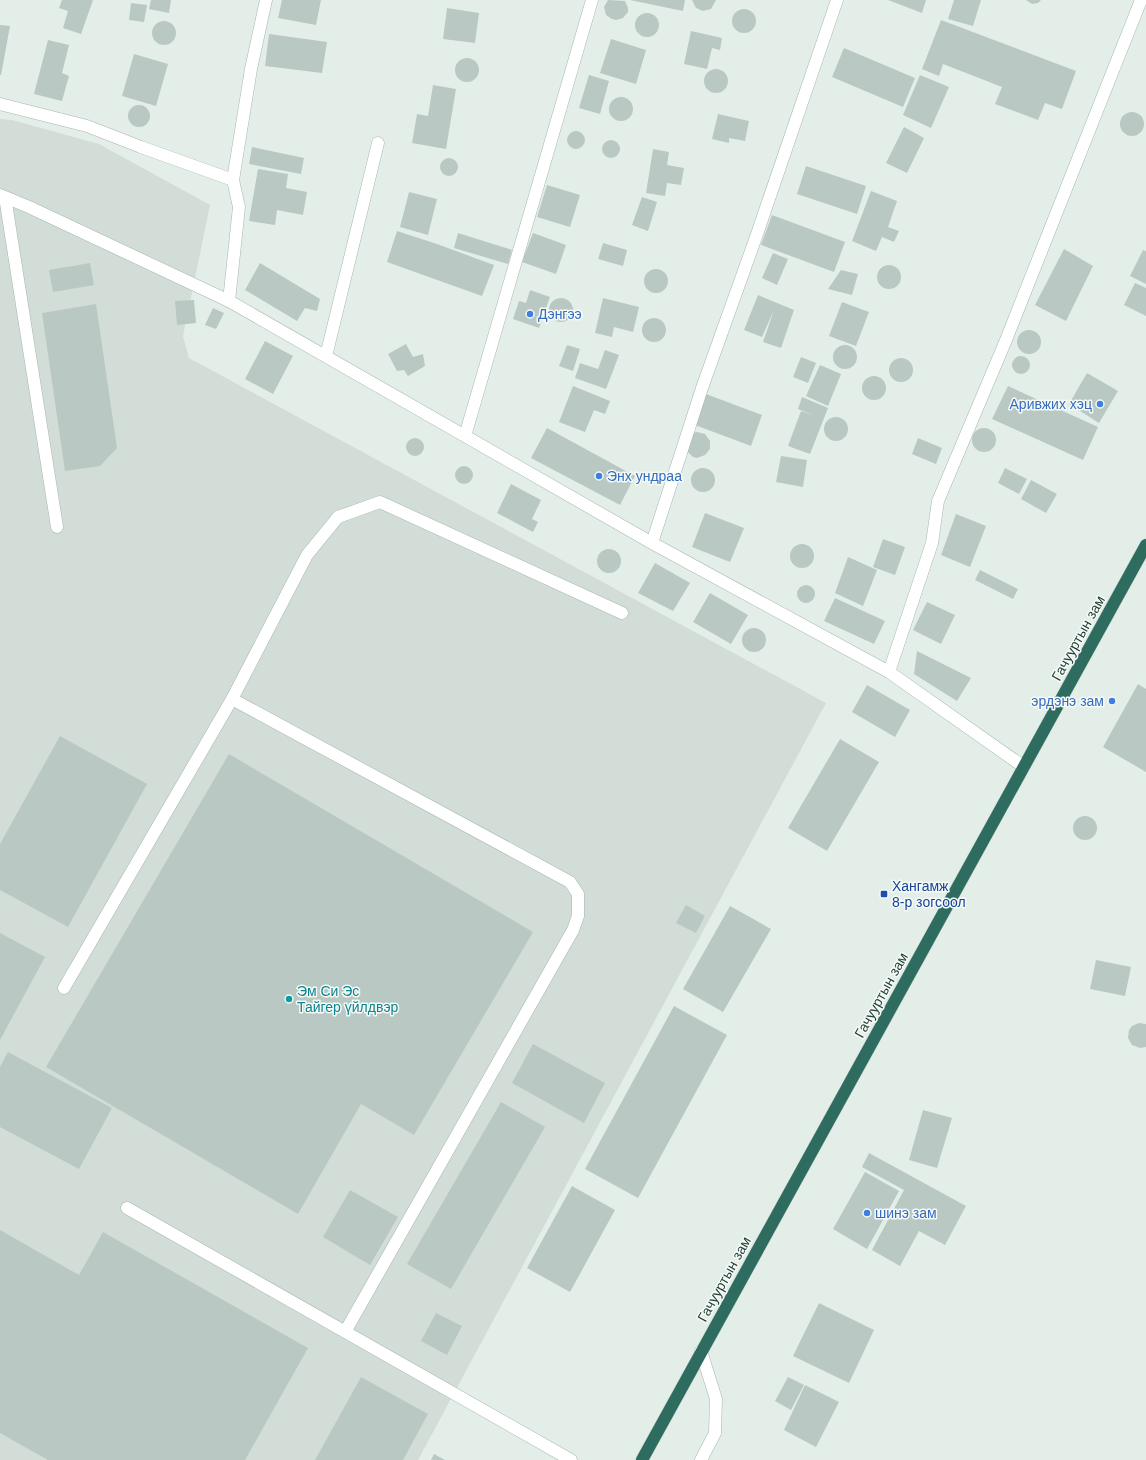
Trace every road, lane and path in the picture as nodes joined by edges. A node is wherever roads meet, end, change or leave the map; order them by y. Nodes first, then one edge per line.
1 (266, 0) edge
2 (592, 0) edge
3 (837, 0) edge
4 (1142, 0) edge
5 (0, 104) edge
6 (378, 143) dead end
7 (233, 180) junction
8 (3, 196) edge
9 (230, 301) junction
10 (326, 356) junction
11 (465, 436) junction
12 (57, 527) dead end
13 (652, 543) junction
14 (1146, 545) edge
15 (622, 613) dead end
16 (889, 672) junction
17 (232, 699) junction
18 (1024, 767) junction
19 (64, 988) dead end
20 (127, 1208) dead end
21 (345, 1332) junction
22 (701, 1351) junction
23 (571, 1460) edge
24 (642, 1460) edge
25 (701, 1460) edge

1 - 7 street
2 - 11 street
3 - 13 street
4 - 16 street
5 - 7 street
6 - 10 street
7 - 9 street
8 - 9 street
8 - 12 street
9 - 10 street
10 - 11 street
11 - 13 street
13 - 16 street
14 - 18 highway, Гачууртын зам
15 - 17 street
16 - 18 street
17 - 19 street
17 - 21 street
18 - 22 highway, Гачууртын зам
20 - 21 street
21 - 23 street
22 - 24 highway, Гачууртын зам
22 - 25 street

